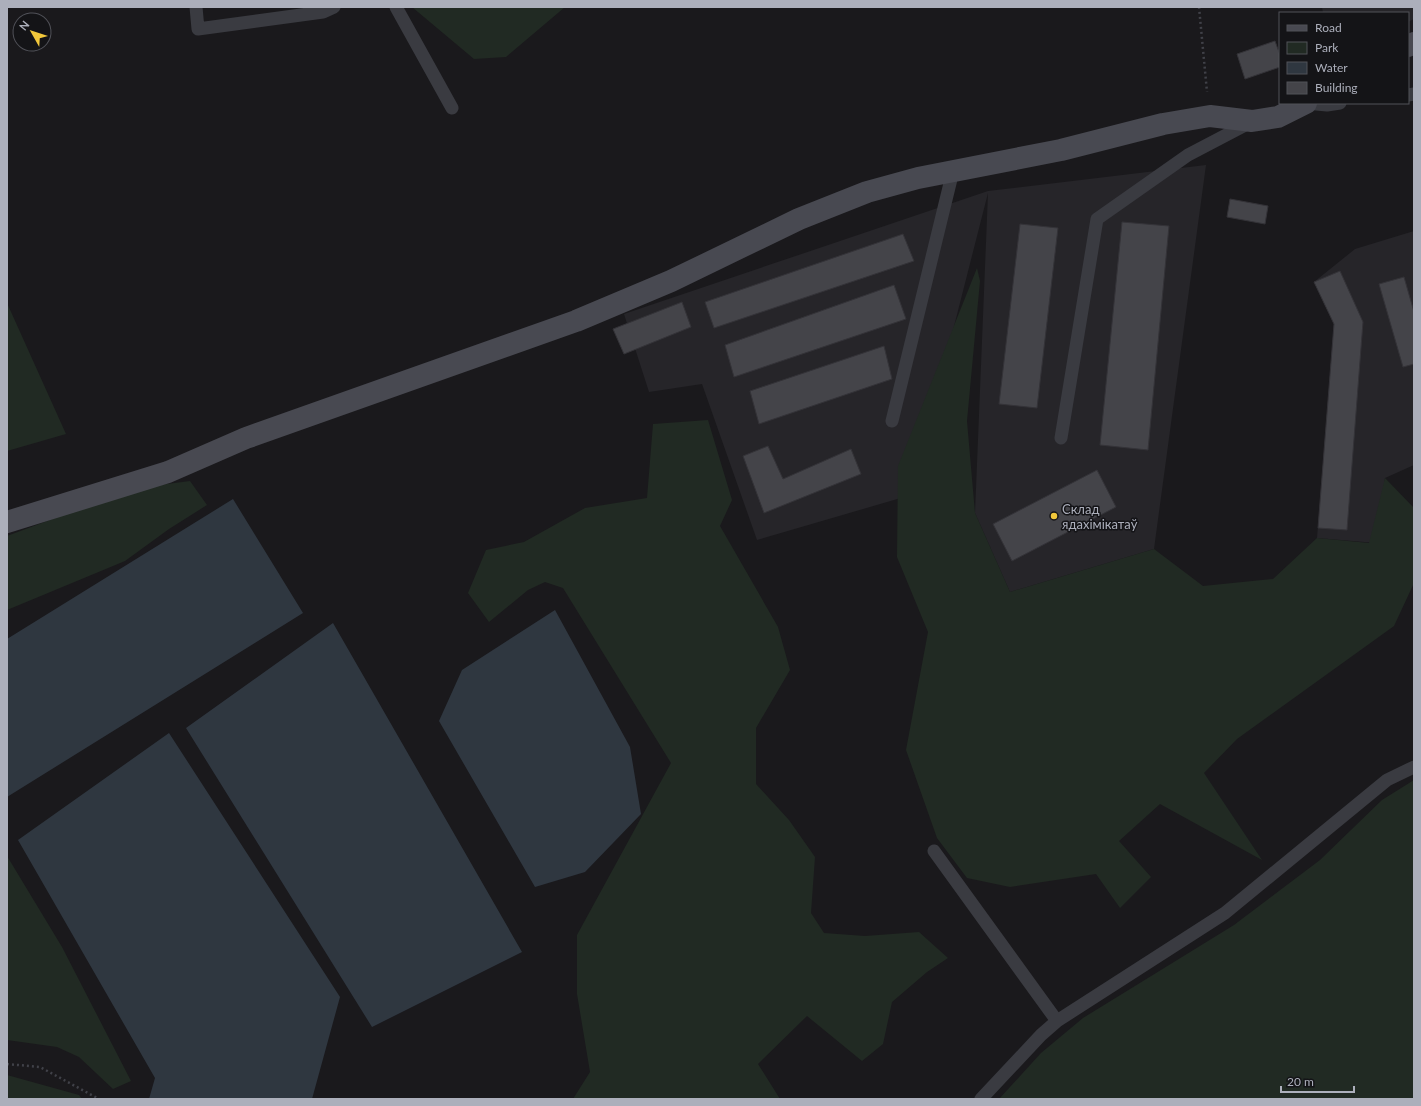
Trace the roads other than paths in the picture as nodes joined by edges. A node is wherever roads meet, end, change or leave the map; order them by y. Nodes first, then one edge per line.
1 (196, 7) edge
2 (334, 7) edge
3 (396, 7) edge
4 (1304, 104) edge
5 (452, 108) dead end
6 (1252, 121) junction
7 (953, 171) junction
8 (892, 420) dead end
9 (1061, 438) dead end
10 (7, 522) edge
11 (1414, 767) edge
12 (934, 851) dead end
13 (1057, 1021) junction
14 (981, 1099) edge

1 - 2 lane
3 - 5 lane
4 - 6 street
6 - 7 street
6 - 9 lane
7 - 8 lane
7 - 10 street
11 - 13 lane
12 - 13 lane
13 - 14 lane

